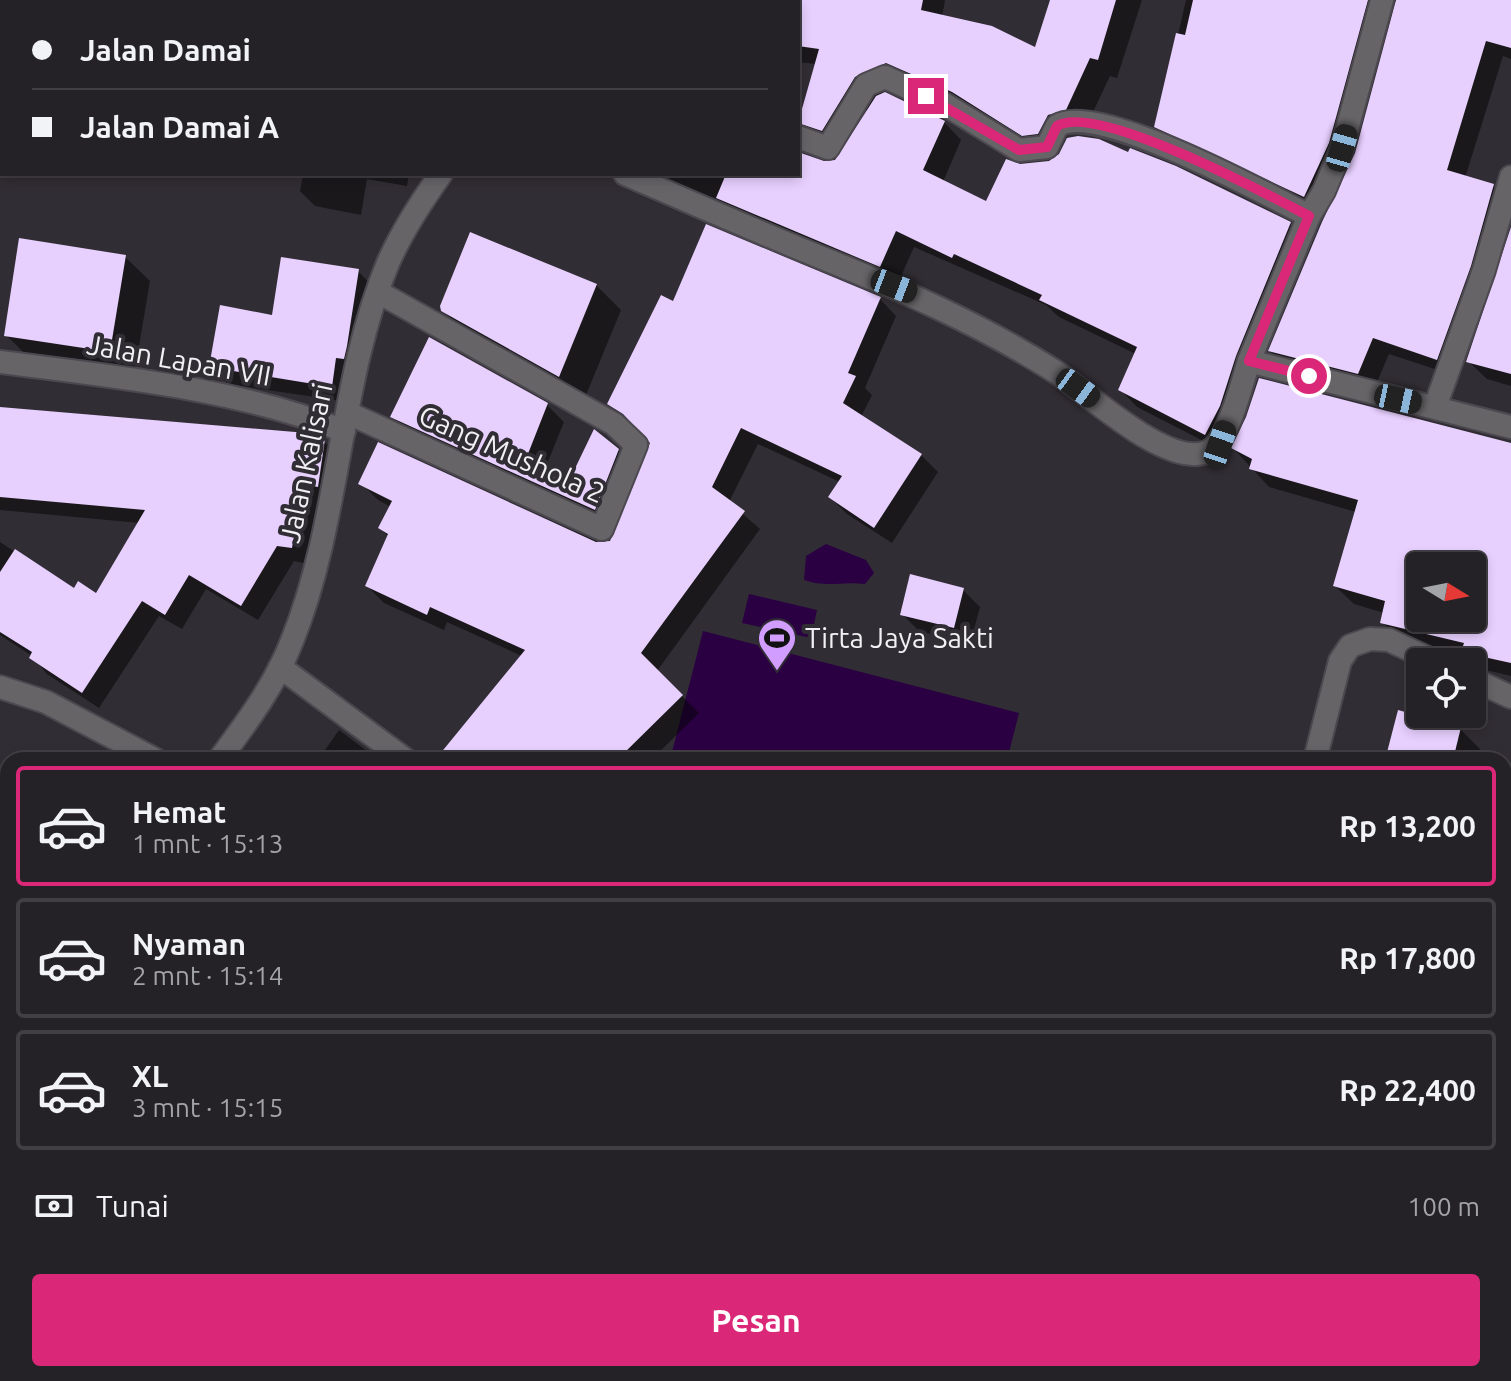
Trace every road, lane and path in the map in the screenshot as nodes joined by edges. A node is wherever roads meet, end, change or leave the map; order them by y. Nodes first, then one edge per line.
1 (1382, 0) edge
2 (800, 138) edge
3 (440, 176) edge
4 (630, 176) edge
5 (1511, 177) edge
6 (1309, 216) junction
7 (378, 292) junction
8 (1249, 361) junction
9 (0, 362) edge
10 (1435, 407) junction
11 (346, 422) junction
12 (1511, 427) edge
13 (1406, 648) edge
14 (280, 667) junction
15 (1486, 685) edge
16 (0, 687) edge
17 (1511, 697) edge
18 (141, 752) edge
19 (224, 752) edge
20 (395, 752) edge
21 (1317, 752) edge

1 - 6 street
2 - 6 street
3 - 7 street, Jalan Kalisari
4 - 8 street
5 - 10 street
6 - 8 street
7 - 11 street, Jalan Kalisari
7 - 11 street, Gang Mushola 2
8 - 10 street
9 - 11 street, Jalan Lapan VII
10 - 12 street
11 - 14 street, Jalan Kalisari
13 - 21 street
14 - 19 street, Jalan Kalisari
14 - 20 street
15 - 17 street
16 - 18 street

